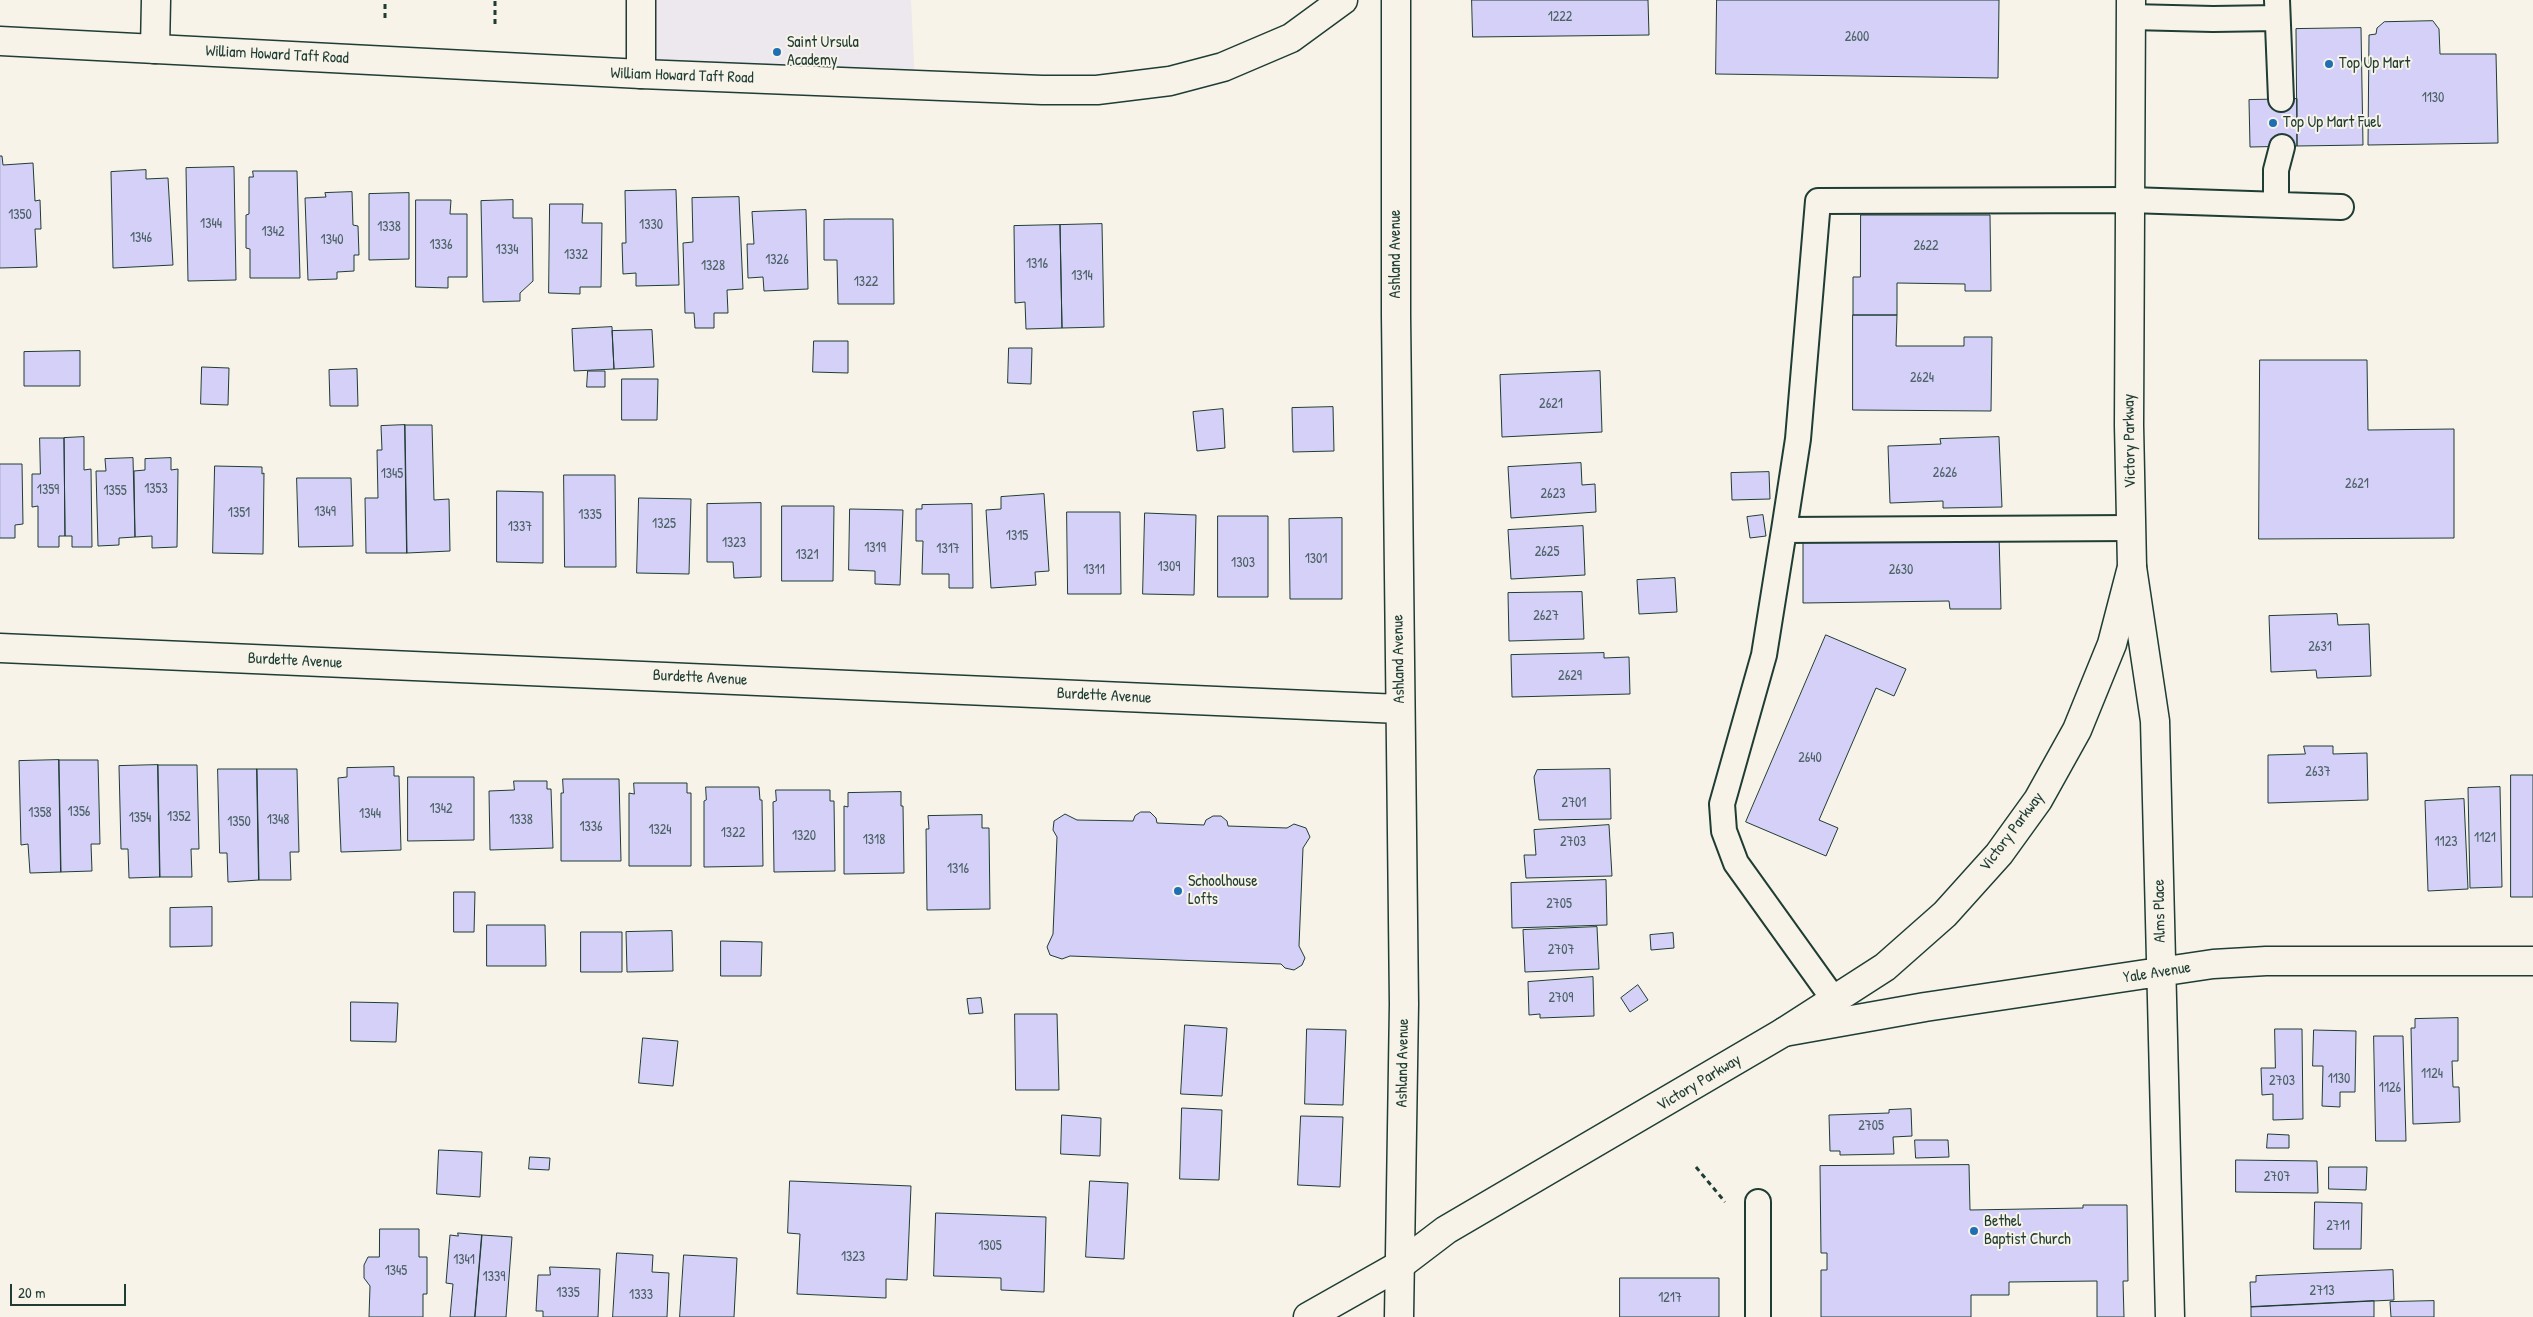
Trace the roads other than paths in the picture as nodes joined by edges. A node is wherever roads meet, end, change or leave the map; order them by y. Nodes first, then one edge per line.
1 (156, 0) edge
2 (641, 0) edge
3 (1343, 0) edge
4 (1396, 0) edge
5 (2131, 8) edge
6 (2277, 9) edge
7 (0, 41) edge
8 (155, 49) junction
9 (640, 74) junction
10 (2273, 99) dead end
11 (2274, 147) dead end
12 (2130, 200) junction
13 (2276, 205) junction
14 (2341, 207) dead end
15 (2131, 528) junction
16 (1784, 530) junction
17 (2132, 566) junction
18 (0, 648) edge
19 (1400, 709) junction
20 (2533, 961) edge
21 (2161, 972) junction
22 (1835, 1001) junction
23 (1784, 1032) junction
24 (1758, 1202) dead end
25 (1400, 1265) junction
26 (1308, 1317) edge
27 (1399, 1317) edge
28 (1758, 1317) edge
29 (2170, 1317) edge

1 - 8 street
2 - 9 street
3 - 9 street, William Howard Taft Road
4 - 19 street, Ashland Avenue
5 - 6 lane
5 - 12 street, Victory Parkway
6 - 10 lane
7 - 8 street, William Howard Taft Road
8 - 9 street, William Howard Taft Road
11 - 13 lane
12 - 13 lane
12 - 15 street, Victory Parkway
12 - 16 lane
13 - 14 lane
15 - 16 lane
15 - 17 street, Victory Parkway
16 - 22 lane
17 - 21 street, Alms Place
17 - 22 street, Victory Parkway
18 - 19 street, Burdette Avenue
19 - 25 street, Ashland Avenue
20 - 21 street, Yale Avenue
21 - 23 street, Yale Avenue
21 - 29 street, Alms Place
22 - 23 street, Victory Parkway
23 - 25 street, Victory Parkway
24 - 28 lane
25 - 26 street, Victory Parkway
25 - 27 street, Ashland Avenue

